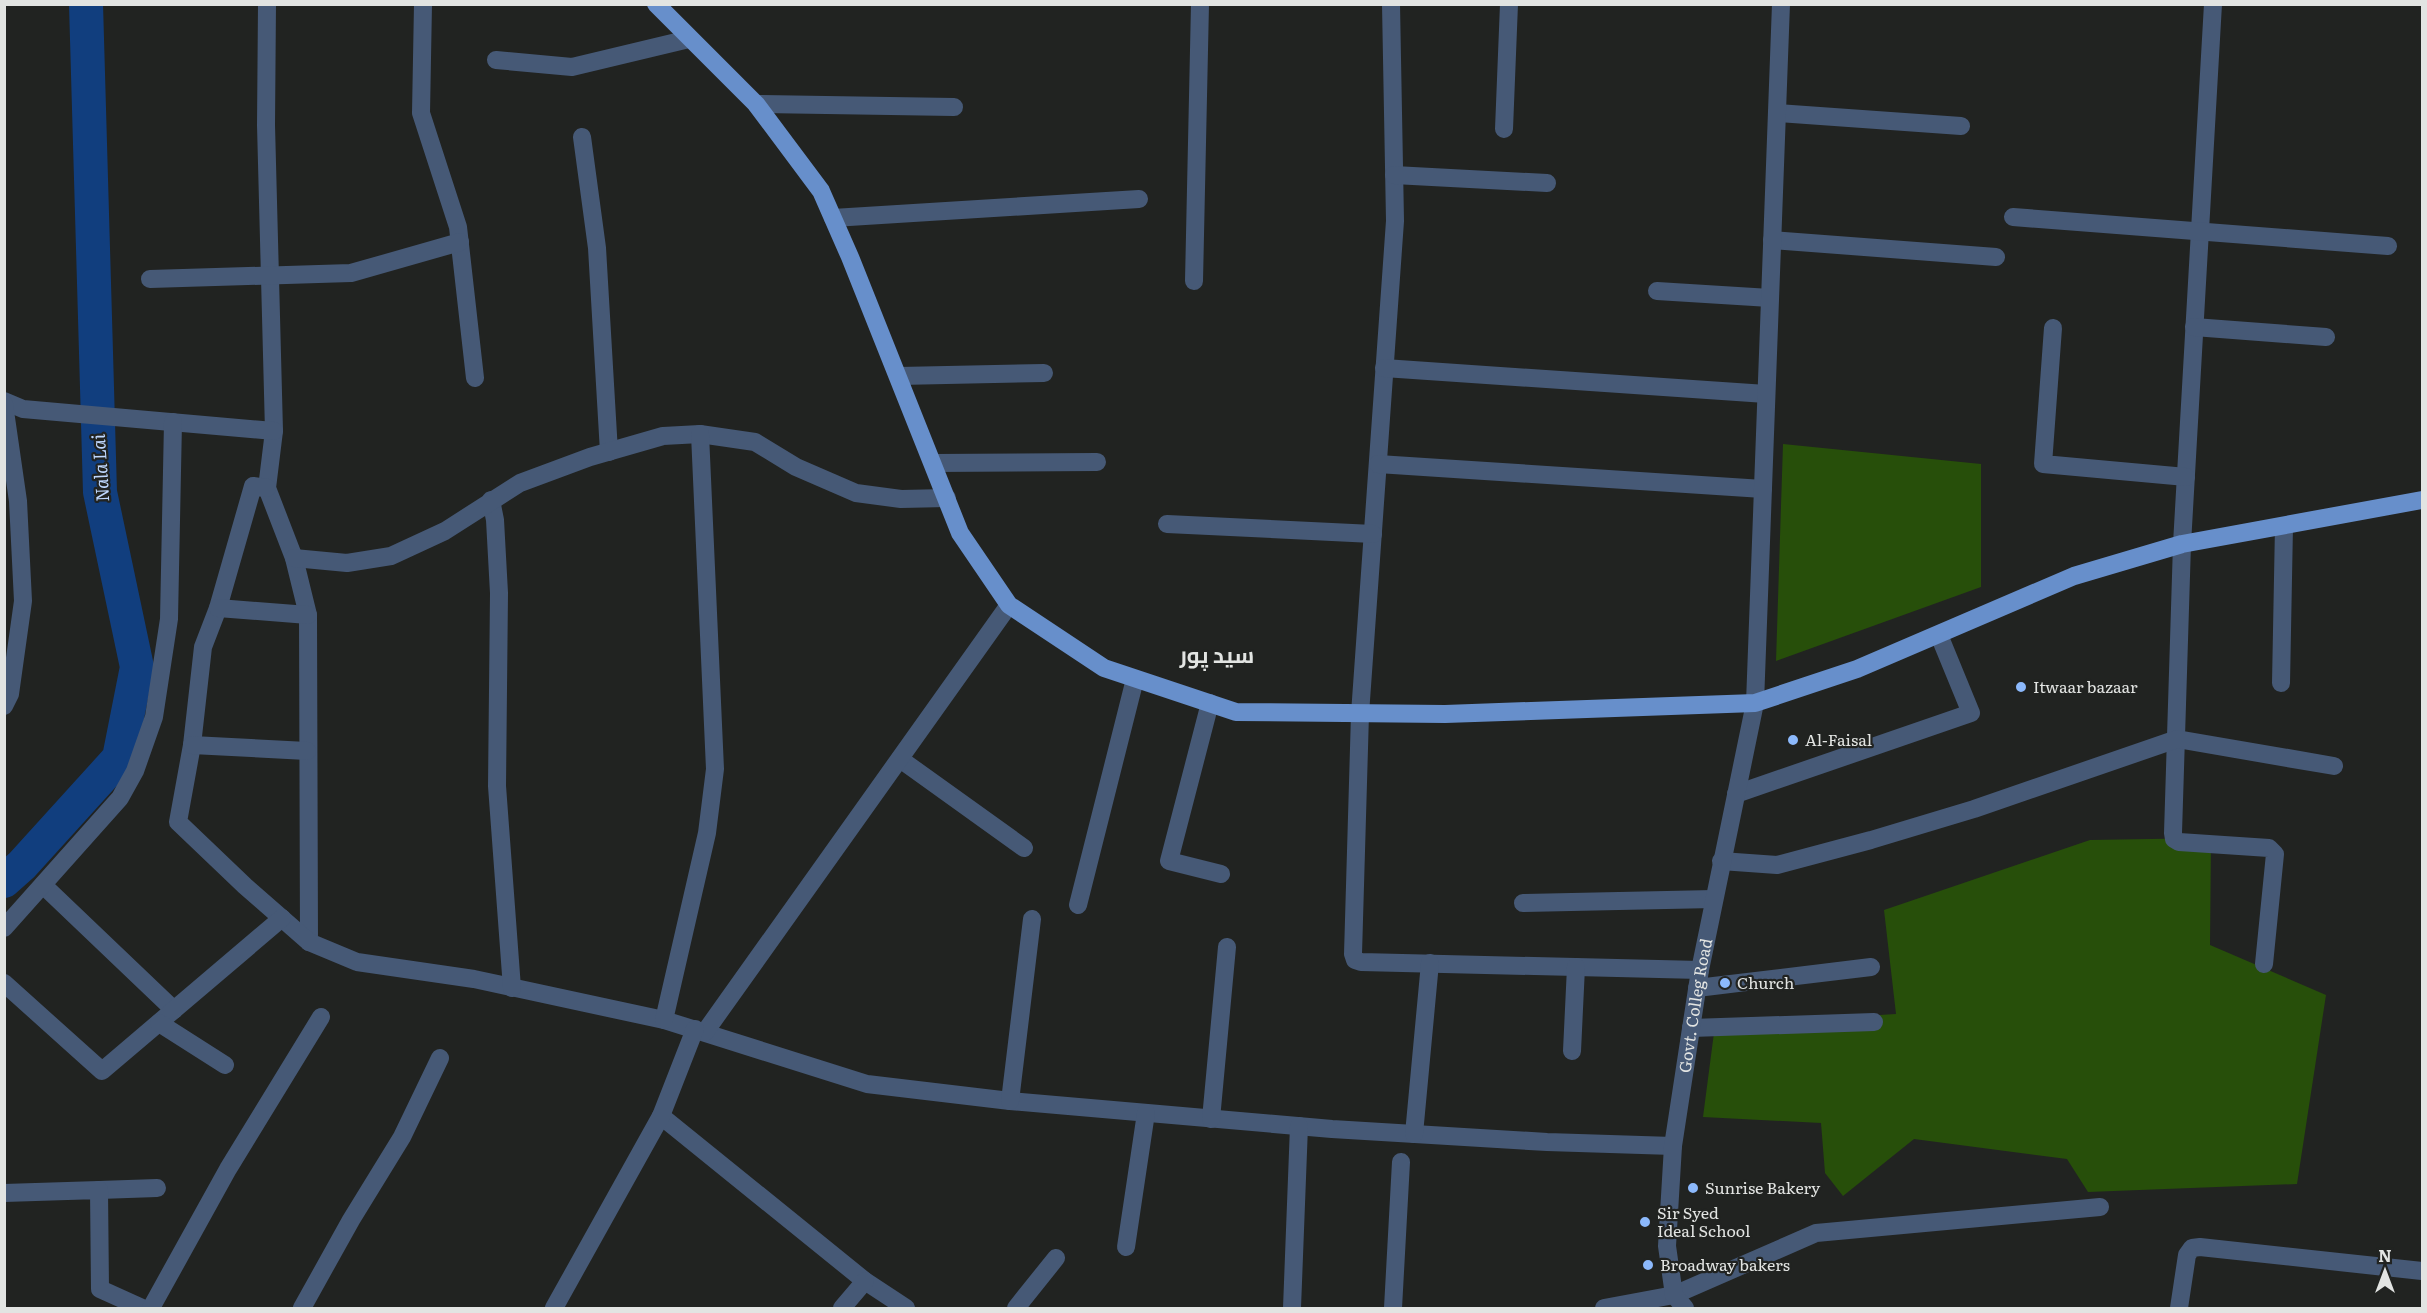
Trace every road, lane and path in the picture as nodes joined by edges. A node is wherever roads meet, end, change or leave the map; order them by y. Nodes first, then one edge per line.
1 (267, 4) edge
2 (423, 4) edge
3 (656, 4) edge
4 (1200, 4) edge
5 (1391, 4) edge
6 (1509, 4) edge
7 (1781, 4) edge
8 (2213, 4) edge
9 (689, 39) junction
10 (496, 60) dead end
11 (756, 104) junction
12 (954, 107) dead end
13 (1777, 113) junction
14 (1961, 126) dead end
15 (1504, 129) dead end
16 (582, 137) dead end
17 (1394, 175) junction
18 (1547, 183) dead end
19 (1138, 199) dead end
20 (2013, 217) dead end
21 (833, 218) junction
22 (2200, 233) junction
23 (1772, 240) junction
24 (460, 242) junction
25 (2388, 246) dead end
26 (1996, 257) dead end
27 (270, 276) junction
28 (150, 279) dead end
29 (1194, 281) dead end
30 (1657, 291) dead end
31 (1770, 298) junction
32 (2194, 327) junction
33 (2053, 328) dead end
34 (2326, 337) dead end
35 (1384, 368) junction
36 (1044, 373) dead end
37 (899, 376) junction
38 (475, 378) dead end
39 (1766, 394) junction
40 (4, 402) edge
41 (173, 422) junction
42 (274, 431) junction
43 (700, 434) junction
44 (609, 452) junction
45 (1097, 462) dead end
46 (933, 463) junction
47 (1378, 464) junction
48 (2186, 477) junction
49 (267, 488) junction
50 (1763, 489) junction
51 (947, 498) junction
52 (491, 500) junction
53 (2422, 500) edge
54 (1167, 524) dead end
55 (2284, 526) junction
56 (1373, 534) junction
57 (2182, 544) junction
58 (294, 558) junction
59 (1009, 605) junction
60 (218, 608) junction
61 (308, 615) junction
62 (1939, 635) junction
63 (1135, 679) junction
64 (2281, 683) dead end
65 (1210, 703) junction
66 (1755, 704) junction
67 (4, 706) edge
68 (1360, 714) junction
69 (2177, 739) junction
70 (192, 745) junction
71 (307, 751) junction
72 (900, 759) junction
73 (2334, 766) dead end
74 (1736, 794) junction
75 (1024, 848) dead end
76 (1721, 861) junction
77 (1221, 874) dead end
78 (43, 885) junction
79 (1714, 899) junction
80 (1522, 903) dead end
81 (1078, 905) dead end
82 (282, 918) junction
83 (1032, 919) dead end
84 (4, 928) edge
85 (309, 942) junction
86 (1227, 946) dead end
87 (1430, 963) junction
88 (2264, 964) dead end
89 (1576, 967) junction
90 (1871, 967) dead end
91 (1699, 979) junction
92 (4, 983) edge
93 (512, 988) junction
94 (174, 1010) junction
95 (321, 1017) dead end
96 (664, 1020) junction
97 (1874, 1022) dead end
98 (159, 1023) junction
99 (1691, 1028) junction
100 (700, 1030) junction
101 (1572, 1051) dead end
102 (440, 1058) dead end
103 (225, 1065) dead end
104 (1010, 1101) junction
105 (1146, 1113) junction
106 (661, 1116) junction
107 (1211, 1119) junction
108 (1299, 1126) junction
109 (1414, 1134) junction
110 (1673, 1146) junction
111 (1401, 1162) dead end
112 (158, 1188) dead end
113 (99, 1190) junction
114 (4, 1193) edge
115 (2100, 1207) dead end
116 (1126, 1247) dead end
117 (1056, 1258) dead end
118 (2422, 1271) edge
119 (865, 1281) junction
120 (1679, 1302) edge
121 (142, 1308) edge
122 (151, 1308) edge
123 (302, 1308) edge
124 (554, 1308) edge
125 (842, 1308) edge
126 (906, 1308) edge
127 (1016, 1308) edge
128 (1292, 1308) edge
129 (1393, 1308) edge
130 (1604, 1308) edge
131 (2179, 1308) edge

1 - 27 street
2 - 24 street
3 - 9 main road
4 - 29 street
5 - 17 street
6 - 15 street
7 - 13 street, Govt. Colleg Road
8 - 22 street
9 - 10 street
9 - 11 main road
11 - 12 street
11 - 21 main road
13 - 14 street
13 - 23 street, Govt. Colleg Road
16 - 44 street
17 - 18 street
17 - 35 street
19 - 21 street
20 - 22 street
21 - 37 main road
22 - 25 street
22 - 32 street
23 - 26 street
23 - 31 street, Govt. Colleg Road
24 - 27 street
24 - 38 street
27 - 28 street
27 - 42 street
30 - 31 street
31 - 39 street, Govt. Colleg Road
32 - 34 street
32 - 48 street
33 - 48 street
35 - 39 street
35 - 47 street
36 - 37 street
37 - 46 main road
39 - 50 street, Govt. Colleg Road
40 - 41 street
40 - 67 street
41 - 42 street
41 - 78 street
42 - 49 street
43 - 44 street
43 - 51 street
43 - 96 street
44 - 52 street
45 - 46 street
46 - 51 main road
47 - 50 street
47 - 56 street
48 - 57 street
49 - 58 street
49 - 60 street
50 - 66 street, Govt. Colleg Road
51 - 59 main road
52 - 58 street
52 - 93 street
53 - 55 main road
54 - 56 street
55 - 57 main road
55 - 64 street
56 - 68 street
57 - 62 main road
57 - 69 street
58 - 61 street
59 - 63 main road
59 - 72 street
60 - 61 street
60 - 70 street
61 - 71 street
62 - 66 main road
62 - 74 street
63 - 65 main road
63 - 81 street
65 - 68 main road
65 - 77 street
66 - 68 main road
66 - 74 street, Govt. Colleg Road
68 - 87 street
69 - 73 street
69 - 76 street
69 - 88 street
70 - 71 street
70 - 82 street
71 - 85 street
72 - 75 street
72 - 100 street
74 - 76 street, Govt. Colleg Road
76 - 79 street, Govt. Colleg Road
78 - 84 street
78 - 94 street
79 - 80 street
79 - 91 street, Govt. Colleg Road
82 - 85 street
82 - 94 street
83 - 104 street
85 - 93 street
86 - 107 street
87 - 89 street
87 - 109 street
89 - 91 street
89 - 101 street
90 - 91 street
91 - 99 street, Govt. Colleg Road
92 - 98 street
93 - 96 street
94 - 98 street
95 - 122 street
96 - 100 street
97 - 99 street
98 - 103 street
99 - 110 street, Govt. Colleg Road
100 - 104 street
100 - 106 street
102 - 123 street
104 - 105 street
105 - 107 street
105 - 116 street
106 - 119 street
106 - 124 street
107 - 108 street
108 - 109 street
108 - 128 street
109 - 110 street
110 - 120 street, Govt. Colleg Road
111 - 129 street
112 - 113 street
113 - 114 street
113 - 121 street
115 - 120 street
117 - 127 street
118 - 131 street
119 - 125 street
119 - 126 street
120 - 130 street

